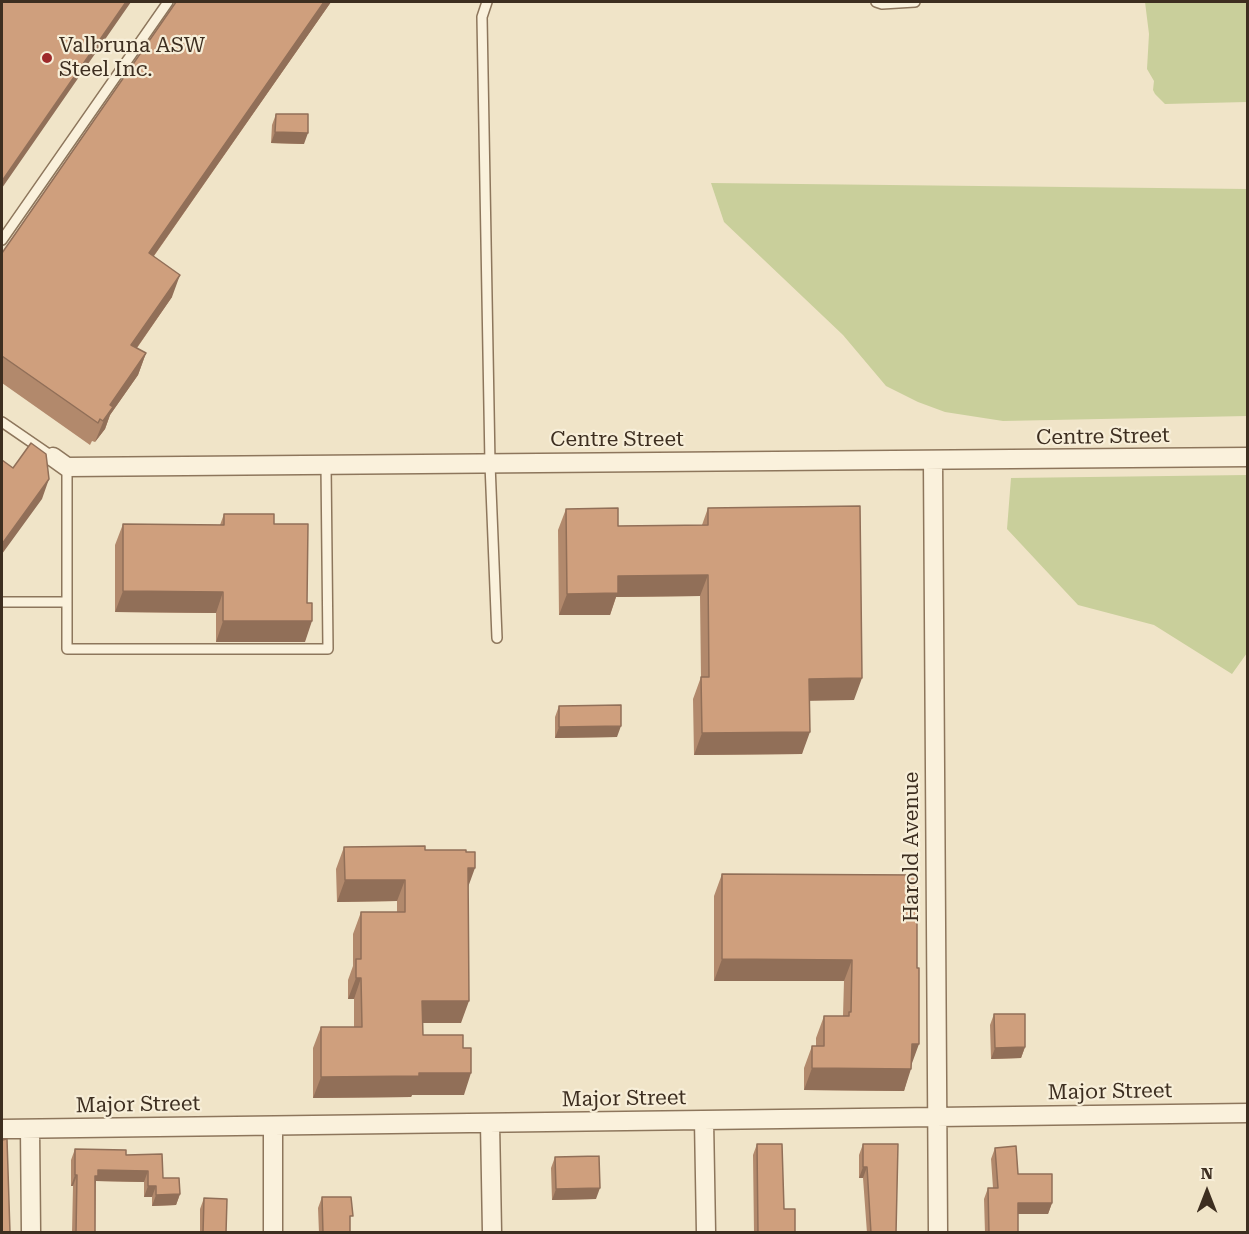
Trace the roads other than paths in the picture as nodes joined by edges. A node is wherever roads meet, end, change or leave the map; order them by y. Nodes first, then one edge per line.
1 (168, 2) edge
2 (487, 2) edge
3 (876, 2) edge
4 (915, 2) edge
5 (2, 240) edge
6 (2, 422) edge
7 (1248, 458) edge
8 (933, 461) junction
9 (60, 462) junction
10 (490, 464) junction
11 (326, 465) junction
12 (2, 602) edge
13 (67, 602) junction
14 (497, 638) dead end
15 (1248, 1113) edge
16 (936, 1117) junction
17 (704, 1120) junction
18 (490, 1123) junction
19 (273, 1126) junction
20 (2, 1129) edge
21 (30, 1129) junction
22 (31, 1233) edge
23 (273, 1233) edge
24 (492, 1233) edge
25 (706, 1233) edge
26 (938, 1233) edge

1 - 5 lane
2 - 10 lane
3 - 4 lane
6 - 9 lane
7 - 8 street, Centre Street
8 - 10 street, Centre Street
8 - 16 street, Harold Avenue
9 - 11 street, Centre Street
9 - 13 lane
10 - 11 street, Centre Street
10 - 14 lane
11 - 13 lane
12 - 13 lane
15 - 16 street, Major Street
16 - 17 street, Major Street
16 - 26 street, Harold Avenue
17 - 18 street, Major Street
17 - 25 street
18 - 19 street, Major Street
18 - 24 street
19 - 21 street, Major Street
19 - 23 street
20 - 21 street, Major Street
21 - 22 street

